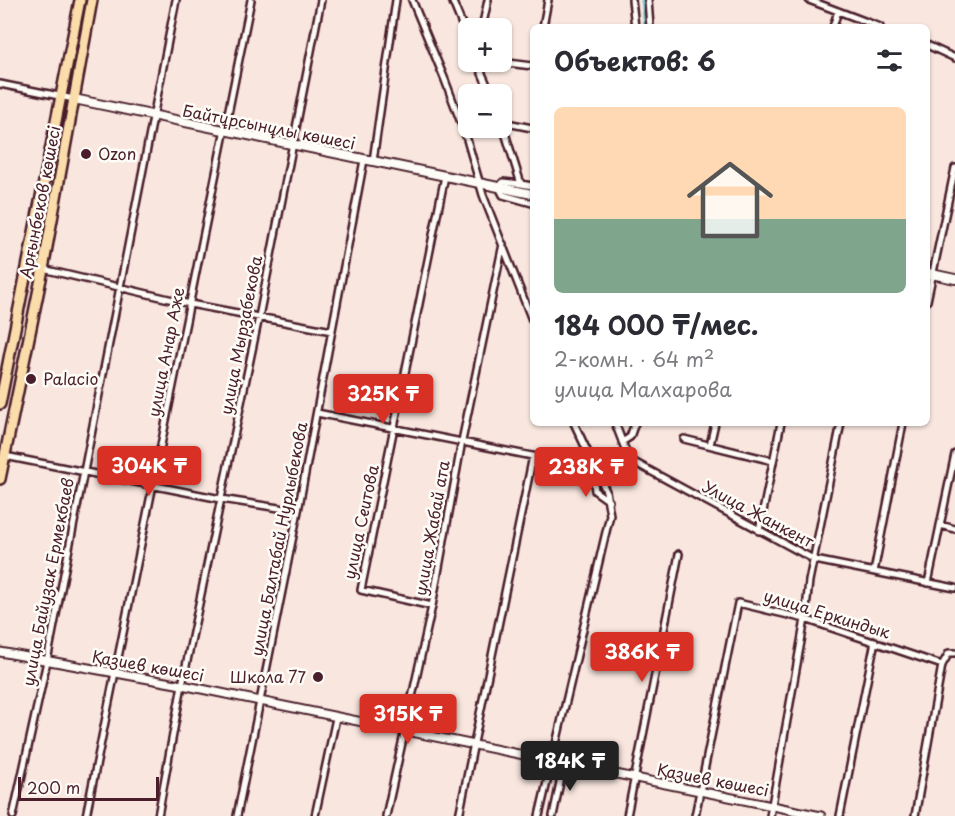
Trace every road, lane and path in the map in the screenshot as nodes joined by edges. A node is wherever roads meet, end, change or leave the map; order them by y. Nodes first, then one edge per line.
1 (80, 0) edge
2 (92, 0) edge
3 (176, 0) edge
4 (251, 0) edge
5 (321, 0) edge
6 (396, 0) edge
7 (412, 0) edge
8 (452, 0) edge
9 (488, 0) edge
10 (548, 0) edge
11 (633, 0) edge
12 (648, 0) edge
13 (809, 0) edge
14 (838, 11) junction
15 (459, 18) edge
16 (484, 18) edge
17 (544, 24) edge
18 (635, 24) edge
19 (650, 24) edge
20 (834, 24) edge
21 (872, 24) edge
22 (930, 46) edge
23 (955, 58) edge
24 (512, 64) edge
25 (530, 66) edge
26 (0, 84) edge
27 (62, 96) junction
28 (74, 99) junction
29 (152, 117) junction
30 (512, 123) edge
31 (530, 128) edge
32 (225, 131) junction
33 (507, 138) edge
34 (292, 145) junction
35 (369, 160) junction
36 (955, 168) edge
37 (445, 176) junction
38 (481, 183) junction
39 (521, 184) junction
40 (530, 186) edge
41 (499, 187) junction
42 (530, 194) edge
43 (948, 198) junction
44 (955, 199) edge
45 (530, 203) edge
46 (503, 244) junction
47 (43, 269) junction
48 (930, 274) edge
49 (955, 279) edge
50 (120, 288) junction
51 (190, 304) junction
52 (530, 315) edge
53 (259, 317) junction
54 (332, 331) junction
55 (5, 352) edge
56 (0, 404) edge
57 (317, 413) junction
58 (575, 426) edge
59 (616, 426) edge
60 (634, 426) edge
61 (714, 426) edge
62 (780, 426) edge
63 (841, 426) edge
64 (902, 426) edge
65 (394, 428) junction
66 (684, 439) dead end
67 (462, 441) junction
68 (622, 442) junction
69 (710, 445) junction
70 (955, 454) edge
71 (4, 456) junction
72 (533, 456) junction
73 (773, 461) junction
74 (954, 469) edge
75 (84, 470) junction
76 (0, 479) edge
77 (153, 486) junction
78 (221, 499) junction
79 (609, 501) junction
80 (298, 512) junction
81 (940, 525) junction
82 (955, 529) edge
83 (759, 531) junction
84 (679, 554) dead end
85 (815, 560) junction
86 (874, 572) junction
87 (928, 583) junction
88 (955, 588) edge
89 (432, 606) junction
90 (805, 619) junction
91 (875, 641) junction
92 (0, 652) edge
93 (955, 653) edge
94 (47, 661) junction
95 (942, 665) junction
96 (115, 673) junction
97 (182, 685) junction
98 (261, 702) junction
99 (336, 717) junction
100 (403, 732) junction
101 (474, 746) junction
102 (551, 761) junction
103 (564, 763) junction
104 (635, 778) junction
105 (700, 791) junction
106 (772, 806) junction
107 (13, 816) edge
108 (86, 816) edge
109 (158, 816) edge
110 (237, 816) edge
111 (315, 816) edge
112 (386, 816) edge
113 (459, 816) edge
114 (539, 816) edge
115 (553, 816) edge
116 (627, 816) edge
117 (695, 816) edge
118 (770, 816) edge
119 (821, 816) edge
120 (840, 816) edge
121 (915, 816) edge

1 - 27 main road, Арғынбеков көшесі
2 - 28 main road, Арғынбеков көшесі
3 - 29 street, улица Байузак Ермекбаев
4 - 32 street, улица Анар Аже
5 - 34 street, улица Мырзабекова
6 - 35 street, улица Балтабай Нурлыбекова
7 - 38 street
8 - 15 street
9 - 16 street
10 - 17 street
11 - 18 street
12 - 19 street
13 - 14 street
14 - 20 street
14 - 21 street
22 - 23 street
24 - 25 street
26 - 27 street, Байтұрсынұлы көшесі
27 - 28 street, Байтұрсынұлы көшесі
27 - 55 main road, Арғынбеков көшесі
28 - 29 main road, Байтұрсынұлы көшесі
28 - 47 main road, Арғынбеков көшесі
29 - 32 main road, Байтұрсынұлы көшесі
29 - 50 street, улица Байузак Ермекбаев
30 - 31 street
32 - 34 main road, Байтұрсынұлы көшесі
32 - 51 street, улица Анар Аже
33 - 39 street
34 - 35 main road, Байтұрсынұлы көшесі
34 - 53 street, улица Мырзабекова
35 - 37 main road, Байтұрсынұлы көшесі
35 - 54 street, улица Балтабай Нурлыбекова
36 - 43 street
37 - 38 main road, Байтұрсынұлы көшесі
37 - 65 street, улица Сеитова
38 - 41 main road, Байтұрсынұлы көшесі
38 - 46 street
39 - 40 street
39 - 41 street
41 - 42 main road, Байтұрсынұлы көшесі
41 - 45 street
43 - 44 street
43 - 48 street
46 - 52 street
46 - 67 street, улица Жабай ата
47 - 50 street
47 - 71 main road, Арғынбеков көшесі
48 - 49 main road
50 - 51 street
50 - 75 street, улица Байузак Ермекбаев
51 - 53 street
51 - 77 street, улица Анар Аже
53 - 54 street
53 - 78 street, улица Мырзабекова
54 - 57 street, улица Балтабай Нурлыбекова
55 - 56 main road, Арғынбеков көшесі
57 - 65 street
57 - 80 street, улица Балтабай Нурлыбекова
58 - 79 street
59 - 68 street, Улица Жанкент
60 - 68 street
61 - 69 street
62 - 73 street
63 - 85 street
64 - 86 street
65 - 67 street
65 - 89 street, улица Сеитова
66 - 69 street
67 - 72 street
67 - 89 street, улица Жабай ата
68 - 83 street, Улица Жанкент
69 - 73 street
70 - 74 street
71 - 75 street
71 - 76 main road, Арғынбеков көшесі
72 - 79 street
72 - 101 street
73 - 83 street
74 - 81 street
75 - 77 street
75 - 94 street, улица Байузак Ермекбаев
77 - 78 street
77 - 96 street, улица Анар Аже
78 - 80 street
78 - 97 street, улица Мырзабекова
79 - 102 street
80 - 98 street, улица Балтабай Нурлыбекова
81 - 82 street
81 - 87 street
83 - 85 street, Улица Жанкент
84 - 104 street
85 - 86 street, Улица Жанкент
85 - 90 street
86 - 87 street, Улица Жанкент
87 - 88 street, Улица Жанкент
89 - 100 street, улица Жабай ата
90 - 91 street, улица Еркиндык
90 - 105 street, улица Еркиндык
90 - 106 street
91 - 95 street, улица Еркиндык
91 - 120 street
92 - 94 street, Қазиев көшесі
93 - 95 street
94 - 96 street, Қазиев көшесі
94 - 107 street, улица Байузак Ермекбаев
95 - 121 street
96 - 97 street, Қазиев көшесі
96 - 108 street, улица Анар Аже
97 - 98 street, Қазиев көшесі
97 - 109 street, улица Мырзабекова
98 - 99 street, Қазиев көшесі
98 - 110 street, улица Балтабай Нурлыбекова
99 - 100 street, Қазиев көшесі
99 - 111 street
100 - 101 street, Қазиев көшесі
100 - 112 street, улица Жабай ата
101 - 102 street, Қазиев көшесі
101 - 113 street
102 - 103 street, Қазиев көшесі
102 - 114 street
103 - 104 street, Қазиев көшесі
103 - 115 street
104 - 105 street, Қазиев көшесі
104 - 116 street
105 - 106 street, Қазиев көшесі
105 - 117 street, улица Еркиндык
106 - 118 street
106 - 119 street, Қазиев көшесі

